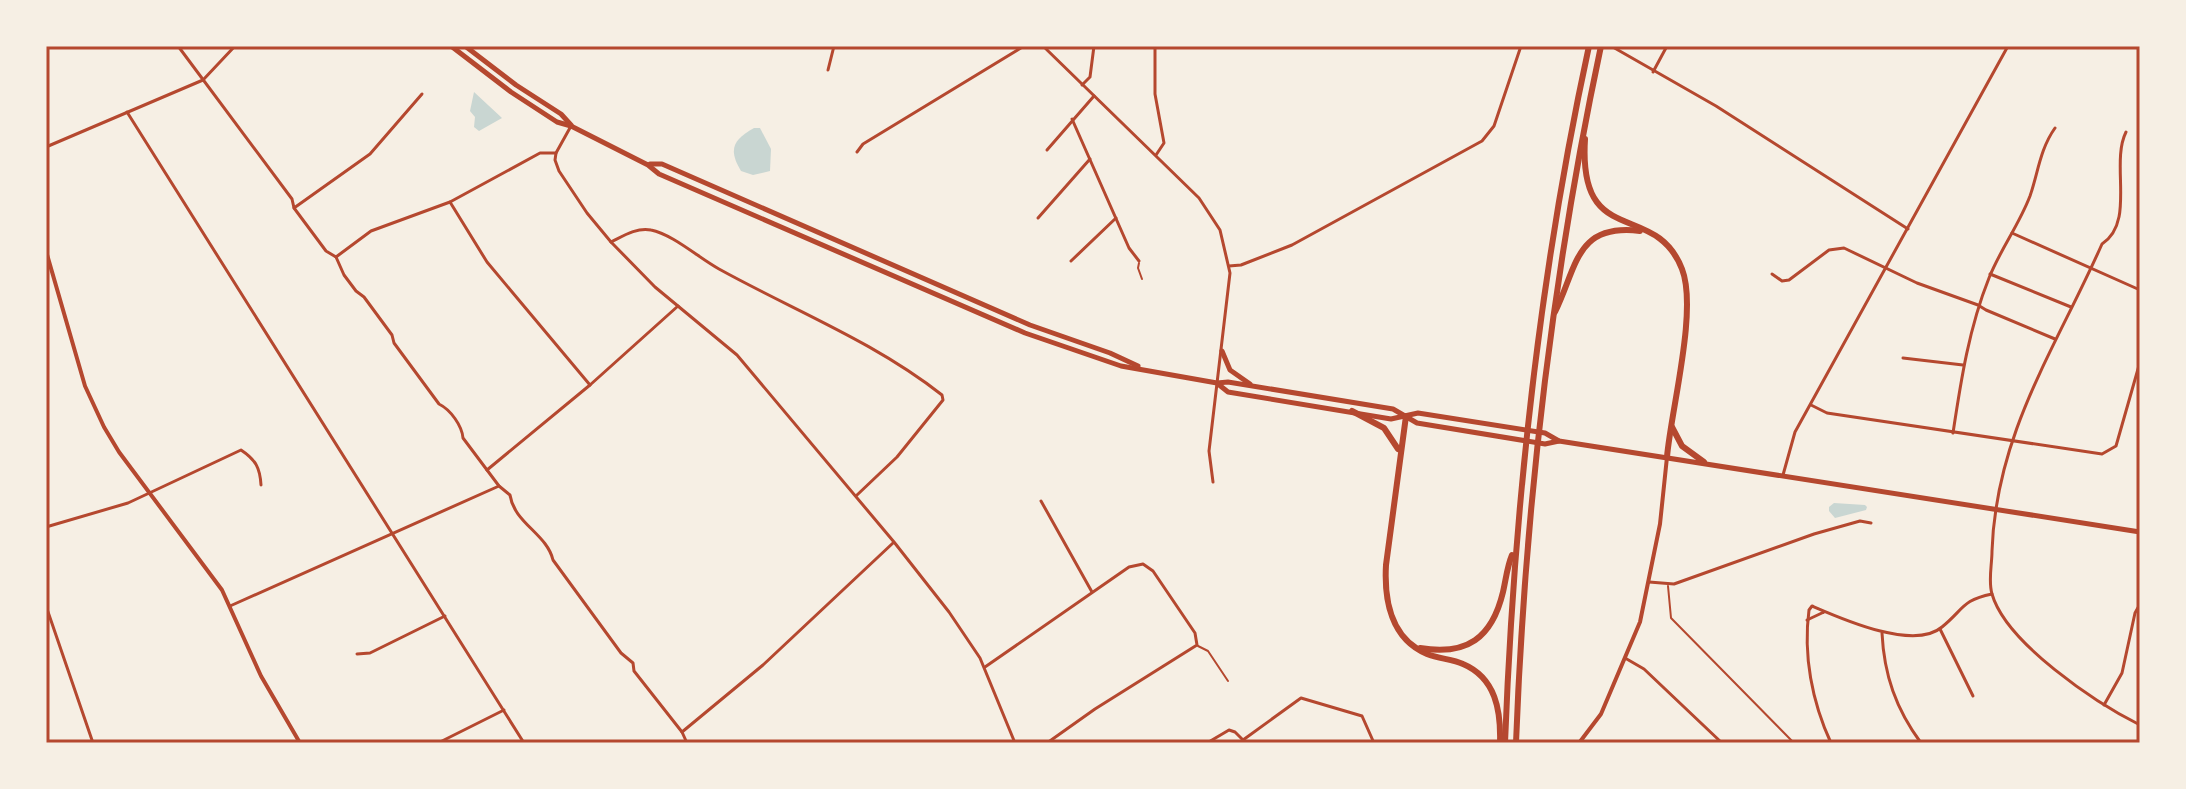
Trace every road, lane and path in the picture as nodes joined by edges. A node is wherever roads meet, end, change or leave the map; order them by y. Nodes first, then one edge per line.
1 (178, 46) edge
2 (235, 46) edge
3 (451, 46) edge
4 (465, 46) edge
5 (834, 46) edge
6 (1024, 46) edge
7 (1043, 46) edge
8 (1094, 46) edge
9 (1155, 46) edge
10 (1521, 46) edge
11 (1589, 46) edge
12 (1601, 46) edge
13 (1667, 46) edge
14 (2008, 46) edge
15 (1612, 47) edge
16 (828, 70) dead end
17 (1653, 72) junction
18 (203, 80) junction
19 (1082, 85) junction
20 (422, 94) dead end
21 (1094, 96) junction
22 (127, 112) junction
23 (1587, 113) junction
24 (1072, 119) junction
25 (571, 126) junction
26 (2055, 128) dead end
27 (2126, 132) dead end
28 (46, 147) edge
29 (1047, 150) dead end
30 (857, 152) dead end
31 (556, 153) junction
32 (1156, 155) junction
33 (1090, 159) junction
34 (450, 202) junction
35 (294, 208) junction
36 (1038, 218) dead end
37 (1116, 218) junction
38 (1908, 229) junction
39 (1652, 233) junction
40 (2011, 233) junction
41 (611, 242) junction
42 (46, 251) edge
43 (336, 257) junction
44 (1071, 261) dead end
45 (1139, 261) joint
46 (1229, 266) junction
47 (1887, 269) junction
48 (2091, 270) junction
49 (1772, 274) dead end
50 (1990, 274) junction
51 (1142, 279) dead end
52 (2140, 290) edge
53 (1978, 305) junction
54 (679, 306) junction
55 (2071, 307) junction
56 (1552, 317) junction
57 (2055, 339) junction
58 (1222, 351) junction
59 (1903, 358) dead end
60 (2140, 362) edge
61 (1963, 365) junction
62 (1217, 383) junction
63 (590, 385) junction
64 (1255, 386) junction
65 (948, 388) dead end
66 (942, 395) junction
67 (1811, 405) junction
68 (1352, 411) junction
69 (1406, 416) junction
70 (1671, 421) junction
71 (1953, 433) junction
72 (1559, 441) junction
73 (2010, 441) junction
74 (1400, 452) junction
75 (1667, 457) junction
76 (1704, 462) junction
77 (487, 470) junction
78 (1783, 475) junction
79 (1213, 482) dead end
80 (261, 485) dead end
81 (499, 486) junction
82 (149, 492) junction
83 (856, 496) junction
84 (1041, 501) dead end
85 (1995, 510) junction
86 (1871, 523) dead end
87 (46, 527) edge
88 (2140, 532) edge
89 (393, 533) junction
90 (894, 542) junction
91 (1515, 548) junction
92 (1649, 582) junction
93 (1668, 585) junction
94 (1092, 592) junction
95 (1992, 594) junction
96 (2140, 604) edge
97 (46, 606) edge
98 (230, 606) junction
99 (1824, 612) junction
100 (445, 616) junction
101 (1807, 620) junction
102 (1940, 629) junction
103 (1882, 633) junction
104 (1197, 645) junction
105 (1417, 647) junction
106 (357, 654) dead end
107 (1625, 658) junction
108 (985, 667) junction
109 (1228, 681) dead end
110 (1973, 696) dead end
111 (2104, 705) junction
112 (504, 710) junction
113 (2140, 725) edge
114 (682, 732) junction
115 (1244, 742) edge
116 (93, 743) edge
117 (300, 743) edge
118 (438, 743) edge
119 (524, 743) edge
120 (687, 743) edge
121 (1015, 743) edge
122 (1047, 743) edge
123 (1207, 743) edge
124 (1374, 743) edge
125 (1502, 743) edge
126 (1516, 743) edge
127 (1579, 743) edge
128 (1722, 743) edge
129 (1794, 743) edge
130 (1831, 743) edge
131 (1921, 743) edge

1 - 18 street
2 - 18 street
3 - 25 main road
4 - 25 main road
5 - 16 street
6 - 30 street
7 - 19 street
8 - 19 street
9 - 32 street
10 - 46 street
11 - 91 highway
12 - 23 highway
13 - 17 street
14 - 38 street
15 - 17 street
17 - 38 street
18 - 22 street
18 - 35 street
19 - 21 street
20 - 35 street
21 - 24 street
21 - 32 street
22 - 28 street
22 - 89 street
23 - 39 highway
23 - 56 highway
24 - 29 street
24 - 33 street
25 - 31 street
25 - 62 main road
26 - 40 street
27 - 48 street
31 - 34 street
31 - 41 street
32 - 46 street
33 - 36 street
33 - 37 street
34 - 43 street
34 - 63 street
35 - 43 street
37 - 44 street
37 - 45 street
38 - 47 street
39 - 56 highway
39 - 70 highway
40 - 48 street
40 - 50 street
41 - 54 street
41 - 66 street
42 - 82 street
43 - 77 street
45 - 51 lane
46 - 58 street
47 - 49 street
47 - 53 street
47 - 67 street
48 - 52 street
48 - 55 street
50 - 53 street
50 - 55 street
53 - 57 street
53 - 61 street
54 - 63 street
54 - 83 street
55 - 57 street
56 - 126 highway
57 - 73 street
58 - 62 street
58 - 64 main road
59 - 61 street
60 - 73 street
61 - 71 street
62 - 64 main road
62 - 68 main road
62 - 79 street
63 - 77 street
64 - 69 main road
65 - 66 street
66 - 83 street
67 - 71 street
67 - 78 street
68 - 69 main road
68 - 74 highway
69 - 72 main road
69 - 72 main road
69 - 74 highway
70 - 75 highway
70 - 76 highway
71 - 73 street
72 - 75 main road
73 - 85 street
74 - 105 highway
75 - 76 main road
75 - 92 street
76 - 78 main road
77 - 81 street
78 - 85 main road
80 - 82 street
81 - 89 street
81 - 114 street
82 - 87 street
82 - 98 street
83 - 90 street
84 - 94 street
85 - 88 main road
85 - 95 street
86 - 93 street
89 - 98 street
89 - 100 street
90 - 108 street
90 - 114 street
91 - 105 highway
91 - 125 highway
92 - 93 street
92 - 107 street
93 - 129 lane
94 - 104 street
94 - 108 street
95 - 102 street
95 - 111 street
96 - 111 street
97 - 116 street
98 - 117 street
99 - 101 street
99 - 101 street
99 - 103 street
100 - 106 street
100 - 112 street
101 - 130 street
102 - 103 street
102 - 110 street
103 - 131 street
104 - 109 lane
104 - 122 street
105 - 125 highway
107 - 127 street
107 - 128 street
108 - 121 street
111 - 113 street
112 - 118 street
112 - 119 street
114 - 120 street
115 - 123 street
115 - 124 street

